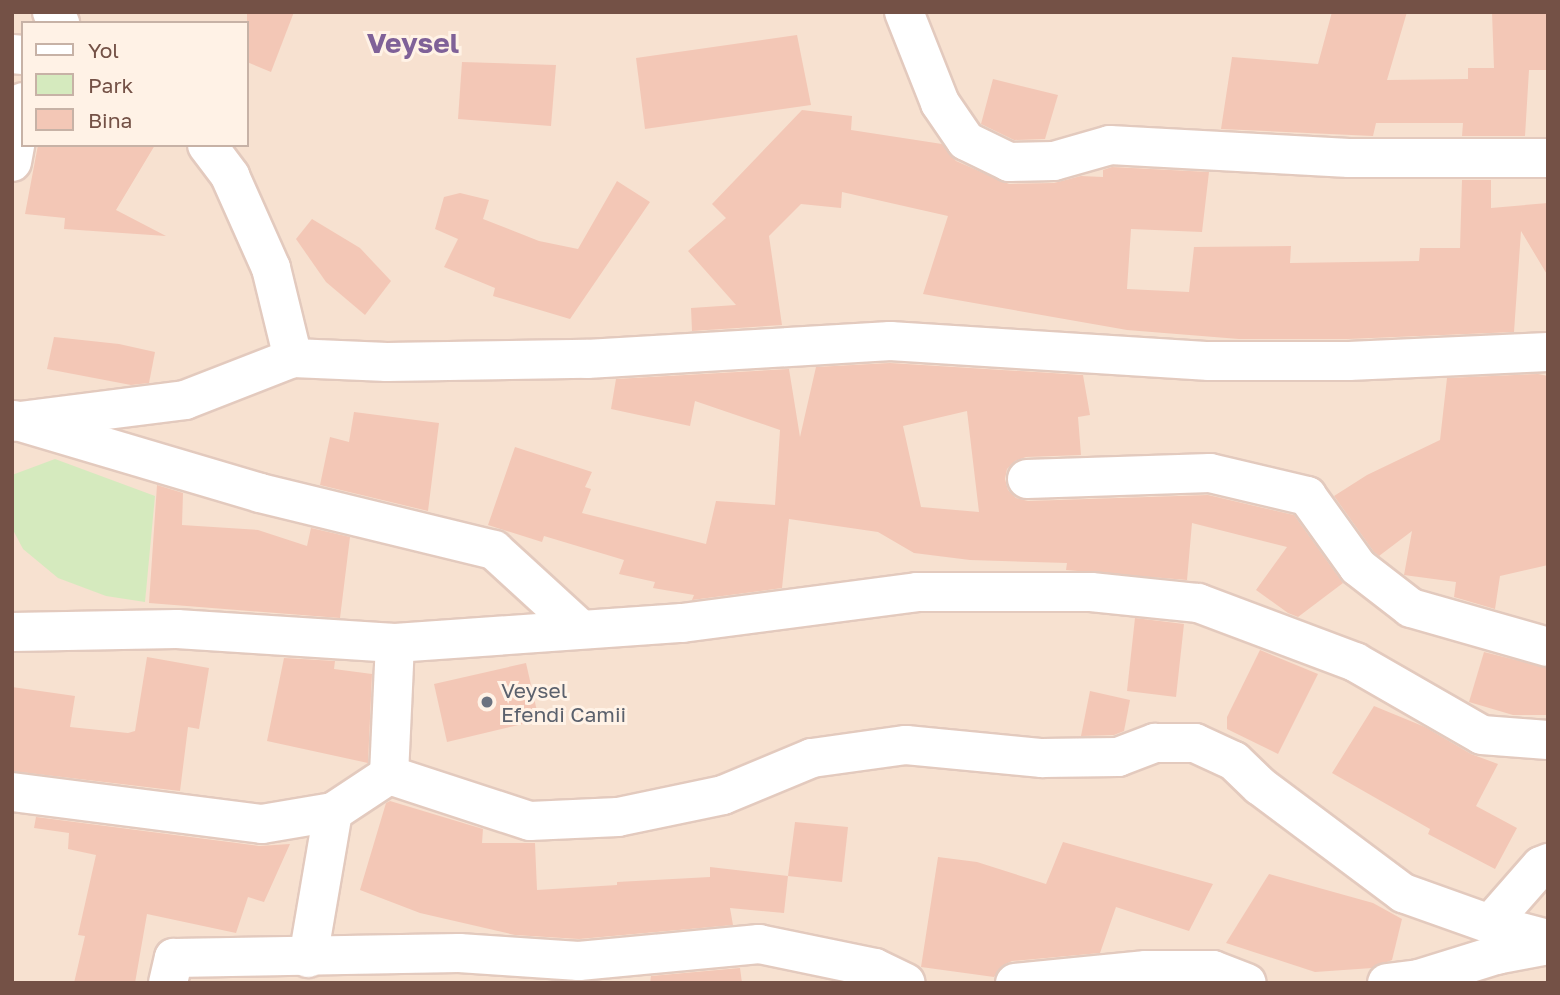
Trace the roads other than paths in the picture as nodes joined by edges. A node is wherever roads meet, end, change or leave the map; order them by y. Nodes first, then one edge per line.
1 (904, 12) edge
2 (21, 114) edge
3 (208, 147) edge
4 (1548, 158) edge
5 (12, 162) edge
6 (1548, 352) edge
7 (293, 358) junction
8 (14, 421) edge
9 (1027, 480) dead end
10 (579, 628) junction
11 (12, 632) edge
12 (395, 643) junction
13 (1548, 647) edge
14 (1548, 740) edge
15 (389, 775) junction
16 (12, 792) edge
17 (333, 812) junction
18 (1548, 863) edge
19 (1490, 924) junction
20 (1548, 939) edge
21 (1548, 945) edge
22 (308, 958) junction
23 (877, 978) edge
24 (169, 983) edge
25 (1015, 983) edge
26 (1247, 983) edge
27 (1387, 983) edge

1 - 4 street
2 - 5 street
3 - 7 street
6 - 7 street
7 - 8 street
8 - 10 street
9 - 13 street
10 - 12 street
10 - 14 street
11 - 12 street
12 - 15 street
15 - 17 street
15 - 19 street
16 - 17 street
17 - 22 street
18 - 19 street
19 - 20 street
21 - 27 street
22 - 23 street
22 - 24 street
25 - 26 street

